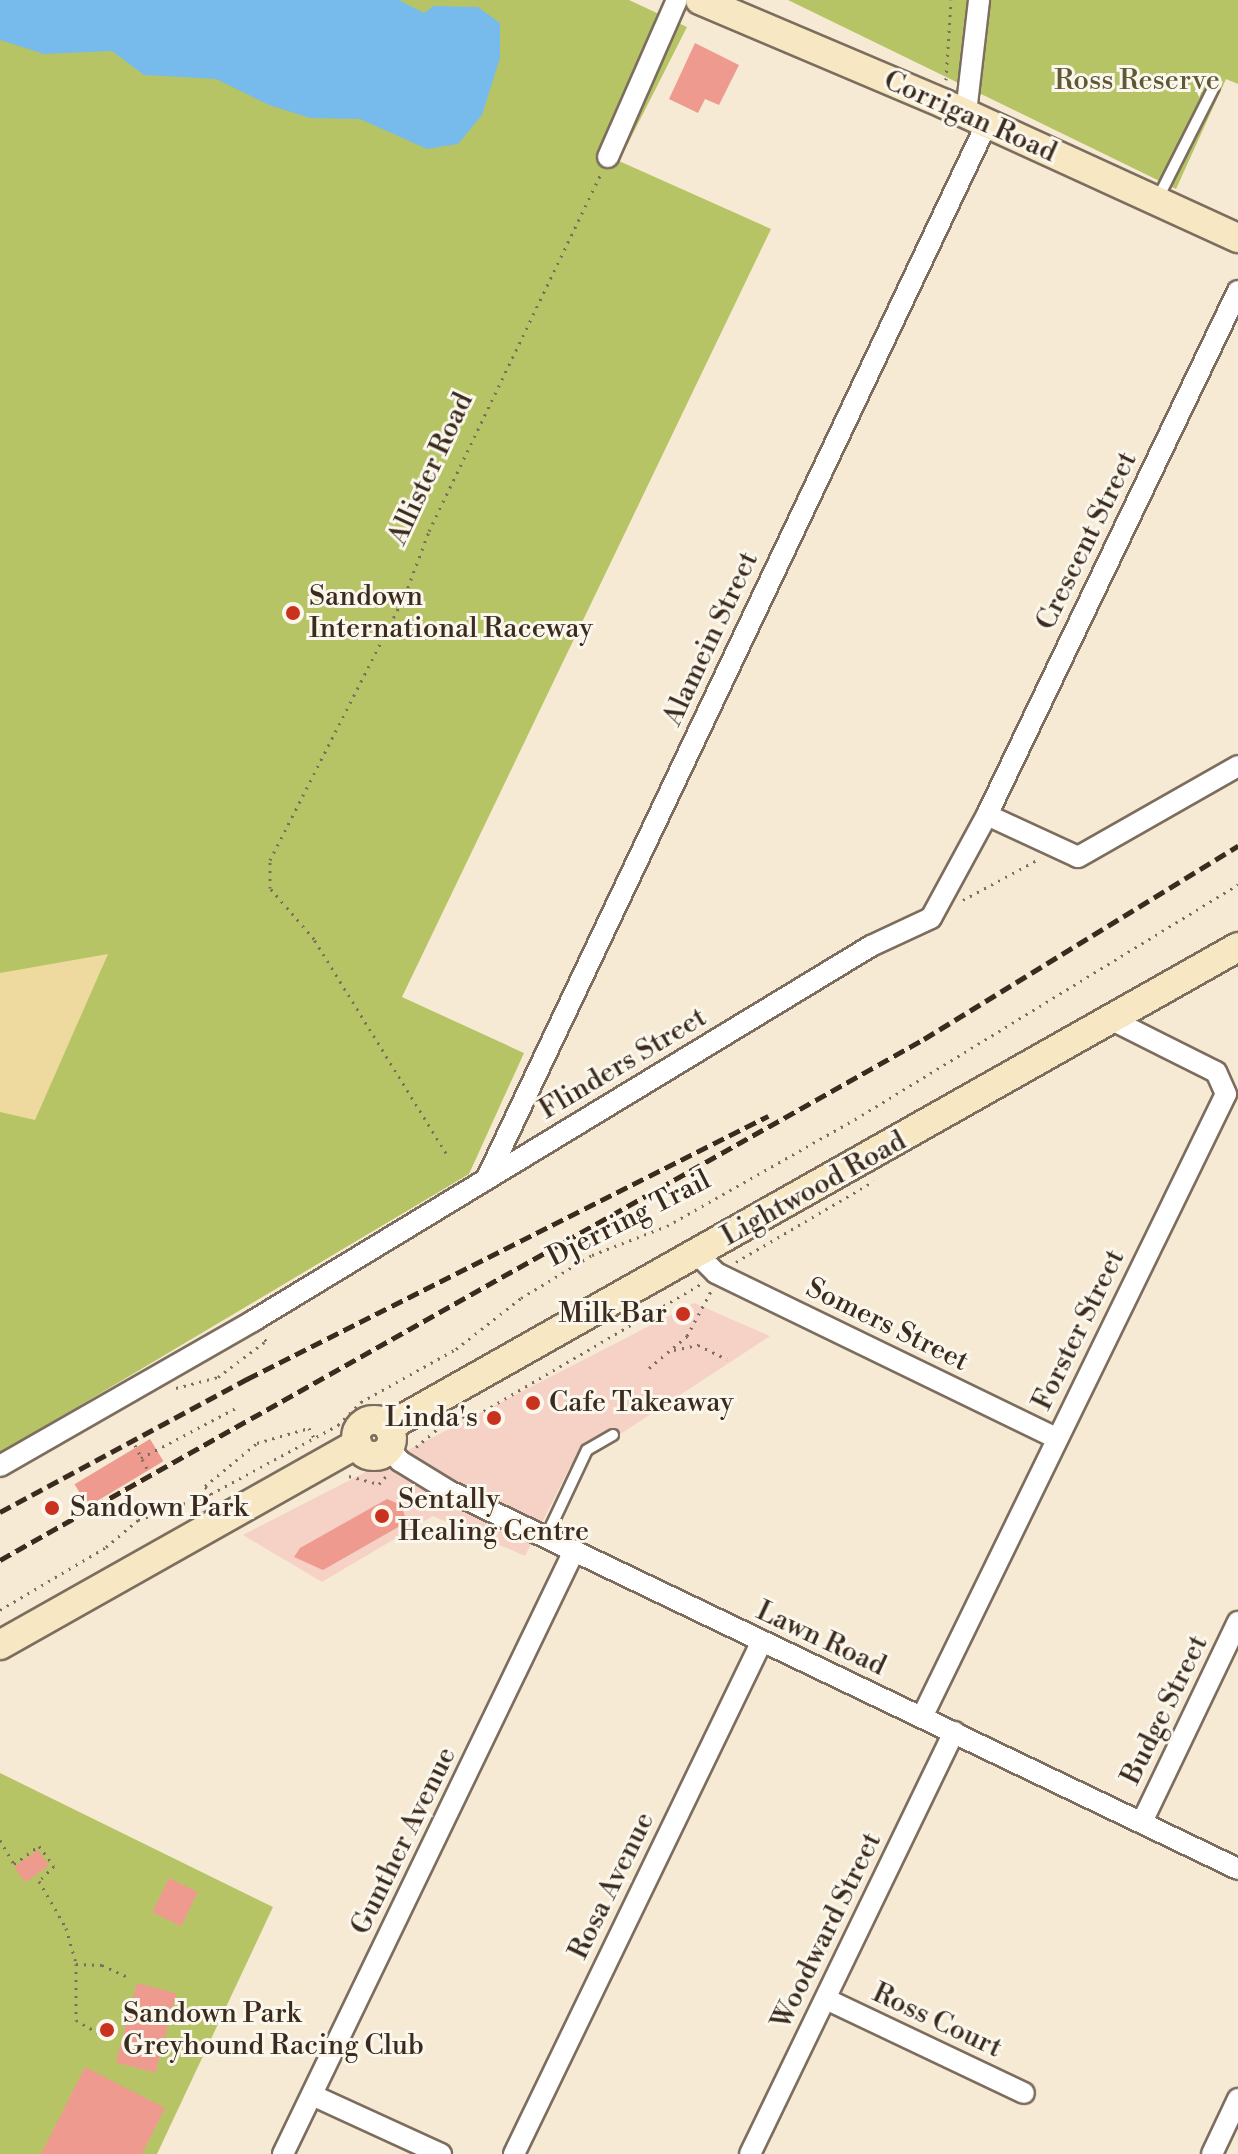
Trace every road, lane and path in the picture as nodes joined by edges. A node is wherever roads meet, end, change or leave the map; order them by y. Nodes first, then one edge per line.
1 (677, 0) edge
2 (700, 0) edge
3 (951, 0) edge
4 (979, 0) edge
5 (1214, 87) dead end
6 (966, 113) junction
7 (608, 157) joint
8 (1155, 203) junction
9 (1238, 238) edge
10 (1238, 291) edge
11 (1238, 766) edge
12 (987, 815) junction
13 (1058, 848) junction
14 (1238, 885) edge
15 (931, 918) junction
16 (1238, 947) edge
17 (1112, 1020) junction
18 (446, 1153) dead end
19 (882, 1176) dead end
20 (486, 1179) junction
21 (708, 1273) junction
22 (266, 1341) dead end
23 (670, 1352) junction
24 (727, 1359) dead end
25 (649, 1368) dead end
26 (177, 1389) dead end
27 (236, 1408) dead end
28 (455, 1414) dead end
29 (613, 1435) dead end
30 (389, 1437) junction
31 (314, 1438) junction
32 (1056, 1438) junction
33 (135, 1445) dead end
34 (141, 1458) junction
35 (0, 1466) edge
36 (148, 1471) dead end
37 (211, 1494) junction
38 (219, 1507) dead end
39 (546, 1537) junction
40 (574, 1551) junction
41 (0, 1610) edge
42 (1238, 1622) edge
43 (761, 1643) junction
44 (0, 1645) edge
45 (922, 1717) junction
46 (954, 1732) junction
47 (1142, 1822) junction
48 (0, 1840) edge
49 (1238, 1869) edge
50 (76, 1964) junction
51 (130, 1978) dead end
52 (826, 1999) junction
53 (100, 2034) dead end
54 (1024, 2093) dead end
55 (312, 2095) junction
56 (1238, 2099) edge
57 (283, 2154) edge
58 (441, 2154) edge
59 (514, 2154) edge
60 (750, 2154) edge
61 (1212, 2154) edge

1 - 7 street
2 - 6 main road, Corrigan Road
3 - 6 path
4 - 6 street, Alamein Street
5 - 8 lane
6 - 8 main road, Corrigan Road
6 - 20 street, Alamein Street
7 - 18 path, Allister Road
8 - 9 main road, Corrigan Road
10 - 12 street, Crescent Street
11 - 13 street
12 - 13 street
12 - 15 street
13 - 15 path
14 - 31 path, Djerring Trail
15 - 20 street, Flinders Street
16 - 17 main road, Lightwood Road
17 - 21 main road, Lightwood Road
17 - 32 street, Forster Street
19 - 21 path, Lightwood Road
20 - 35 street, Flinders Street
21 - 23 path
21 - 28 path, Lightwood Road
21 - 30 main road, Lightwood Road
21 - 32 street, Somers Street
22 - 26 path
23 - 24 path
23 - 25 path
27 - 34 path
29 - 39 lane
30 - 39 street, Lawn Road
30 - 44 main road
31 - 37 path, Djerring Trail
31 - 37 path
32 - 45 street, Forster Street
33 - 34 path
34 - 36 path
37 - 38 path
37 - 41 path, Djerring Trail
39 - 40 street, Lawn Road
40 - 43 street, Lawn Road
40 - 55 street, Gunther Avenue
42 - 47 street, Budge Street
43 - 45 street, Lawn Road
43 - 59 street, Rosa Avenue
45 - 46 street, Lawn Road
46 - 47 street, Lawn Road
46 - 52 street, Woodward Street
47 - 49 street, Lawn Road
48 - 50 path
50 - 51 path
50 - 53 path
52 - 54 street, Ross Court
52 - 60 street, Woodward Street
55 - 57 street, Gunther Avenue
55 - 58 street
56 - 61 street

